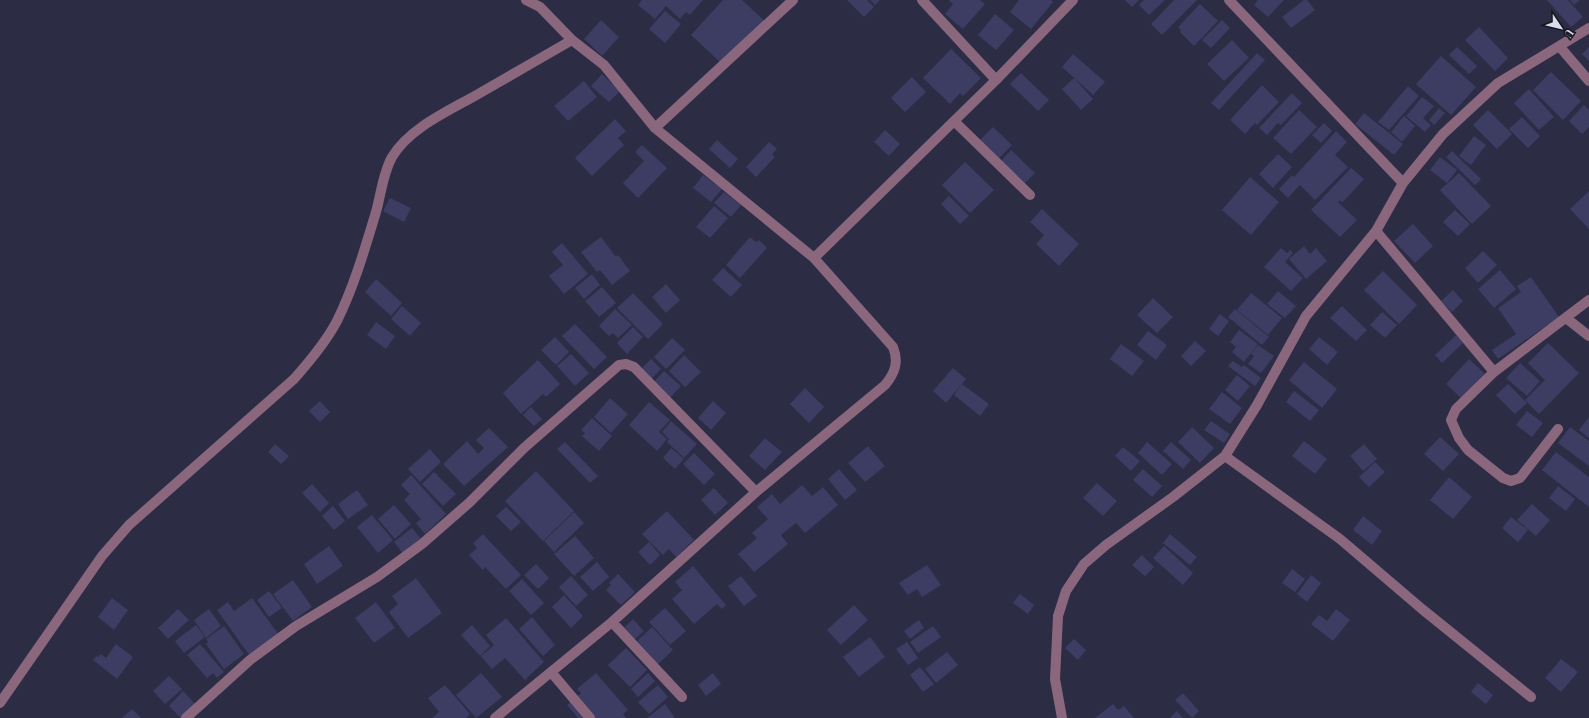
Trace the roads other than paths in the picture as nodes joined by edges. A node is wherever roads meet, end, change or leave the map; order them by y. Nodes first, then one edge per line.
1 (526, 0) edge
2 (793, 0) edge
3 (922, 0) edge
4 (1073, 0) edge
5 (1229, 0) edge
6 (1589, 28) edge
7 (572, 40) junction
8 (1560, 47) junction
9 (996, 80) junction
10 (1589, 81) edge
11 (954, 121) junction
12 (655, 128) junction
13 (1403, 183) junction
14 (1030, 195) dead end
15 (1376, 230) junction
16 (814, 258) junction
17 (1589, 300) edge
18 (1566, 318) junction
19 (1589, 336) edge
20 (1494, 372) junction
21 (1558, 429) dead end
22 (1225, 456) junction
23 (756, 492) junction
24 (612, 622) junction
25 (551, 672) junction
26 (682, 697) dead end
27 (1531, 697) dead end
28 (0, 703) edge
29 (186, 718) edge
30 (495, 718) edge
31 (590, 718) edge
32 (1062, 718) edge

1 - 7 street
2 - 12 street
3 - 9 street
4 - 9 street
5 - 13 street
6 - 8 street
7 - 12 street
7 - 28 street
8 - 10 street
8 - 13 street
9 - 11 street
11 - 14 street
11 - 16 street
12 - 16 street
13 - 15 street
15 - 20 street
15 - 22 street
16 - 23 street
17 - 18 street
18 - 19 street
18 - 20 street
20 - 21 street
22 - 27 street
22 - 32 street
23 - 24 street
23 - 29 street
24 - 25 street
24 - 26 street
25 - 30 street
25 - 31 street

